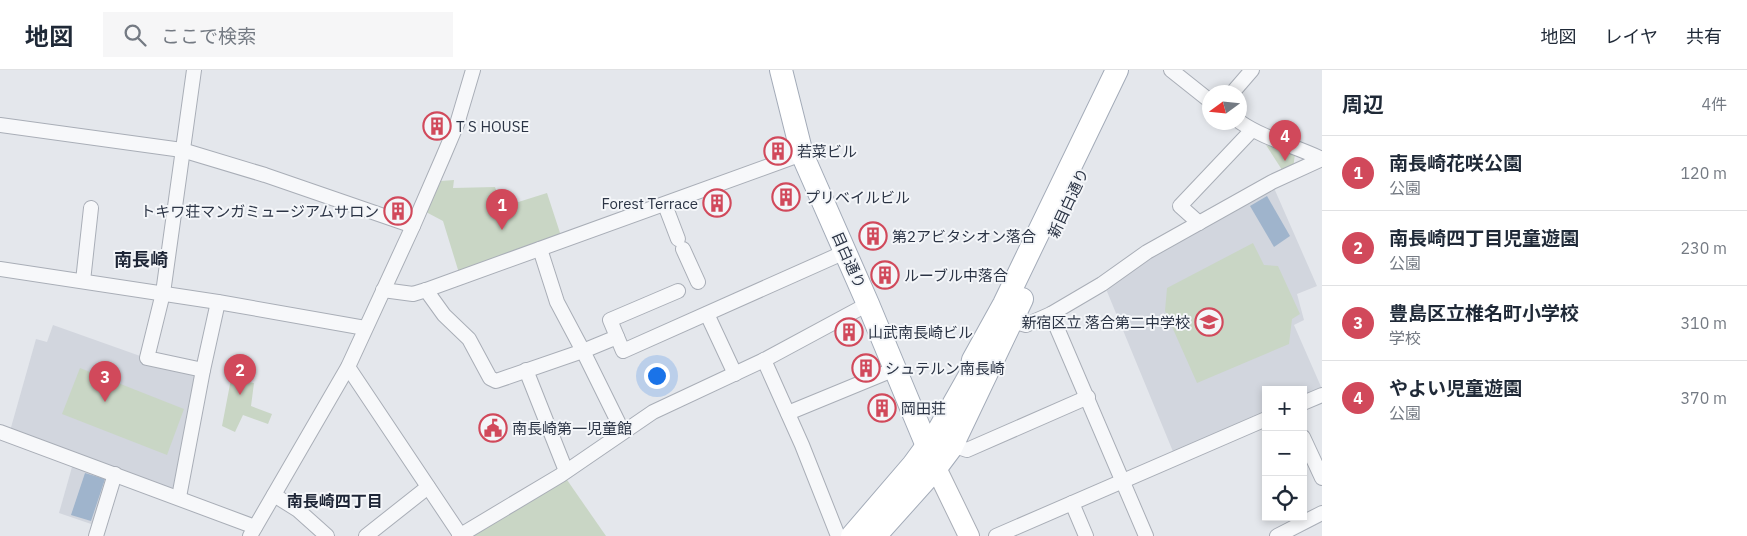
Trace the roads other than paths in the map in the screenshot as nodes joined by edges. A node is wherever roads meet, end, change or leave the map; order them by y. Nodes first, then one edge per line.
1 (194, 70) edge
2 (473, 70) edge
3 (780, 70) edge
4 (1117, 70) edge
5 (1129, 70) edge
6 (1171, 70) edge
7 (1252, 70) edge
8 (1239, 85) edge
9 (1202, 95) edge
10 (0, 125) edge
11 (1247, 127) edge
12 (1252, 130) junction
13 (182, 150) junction
14 (802, 154) junction
15 (1322, 159) edge
16 (665, 205) junction
17 (91, 208) dead end
18 (1199, 223) junction
19 (414, 226) junction
20 (540, 249) junction
21 (845, 252) junction
22 (0, 269) edge
23 (83, 281) junction
24 (698, 282) dead end
25 (383, 290) junction
26 (426, 290) junction
27 (678, 291) dead end
28 (163, 293) junction
29 (218, 302) junction
30 (868, 304) junction
31 (706, 314) junction
32 (1051, 314) junction
33 (1012, 321) junction
34 (365, 328) junction
35 (617, 337) junction
36 (584, 351) junction
37 (764, 360) junction
38 (348, 367) junction
39 (895, 369) junction
40 (203, 370) junction
41 (526, 370) junction
42 (735, 374) junction
43 (970, 375) junction
44 (903, 391) junction
45 (1322, 395) edge
46 (1088, 397) junction
47 (1307, 401) edge
48 (788, 413) junction
49 (1262, 421) edge
50 (0, 432) edge
51 (623, 432) junction
52 (952, 445) junction
53 (1307, 446) edge
54 (927, 447) junction
55 (936, 468) junction
56 (566, 471) junction
57 (115, 474) junction
58 (1322, 478) edge
59 (1122, 481) junction
60 (428, 486) junction
61 (274, 495) junction
62 (179, 497) junction
63 (1072, 503) junction
64 (1322, 513) edge
65 (253, 531) edge
66 (96, 536) edge
67 (327, 536) edge
68 (366, 536) edge
69 (460, 536) edge
70 (838, 536) edge
71 (852, 536) edge
72 (875, 536) edge
73 (969, 536) edge
74 (996, 536) edge
75 (1086, 536) edge
76 (1146, 536) edge
77 (1277, 536) edge

1 - 13 street
2 - 19 street
3 - 14 main road, 目白通り
4 - 43 main road, 新目白通り
5 - 33 main road, 新目白通り
6 - 9 street
7 - 8 street
10 - 13 street
11 - 12 street
12 - 15 street
12 - 18 street
13 - 19 street
13 - 28 street
14 - 16 street
14 - 21 main road, 目白通り
15 - 18 street
16 - 20 street
16 - 24 street
17 - 23 street
18 - 32 street
19 - 25 street
20 - 26 street
20 - 36 street
21 - 30 main road, 目白通り
21 - 31 street
22 - 23 street
23 - 28 street
25 - 26 street
25 - 34 street
26 - 41 street
27 - 35 street
28 - 29 street
28 - 40 street
29 - 34 street
29 - 40 street
30 - 37 street
30 - 39 main road, 目白通り
31 - 35 street
31 - 42 street
32 - 33 street
32 - 46 street
33 - 52 main road, 新目白通り
34 - 38 street
35 - 36 street
36 - 41 street
36 - 51 street
37 - 42 street
37 - 48 street
38 - 60 street
38 - 61 street
39 - 44 main road, 目白通り
39 - 48 street
40 - 62 street
41 - 56 street
42 - 51 street
43 - 44 main road
43 - 54 main road, 新目白通り
44 - 54 main road, 目白通り
45 - 47 street
46 - 52 street
46 - 59 street
48 - 70 street
49 - 59 street
50 - 57 street
51 - 56 street
52 - 55 main road, 新目白通り
53 - 58 street
54 - 55 main road, 目白通り
54 - 71 main road
55 - 72 main road
55 - 73 main road
56 - 69 street
57 - 62 street
57 - 66 street
59 - 63 street
59 - 76 street
60 - 68 street
60 - 69 street
61 - 65 street
61 - 67 street
62 - 65 street
63 - 74 street
63 - 75 street
64 - 77 street

